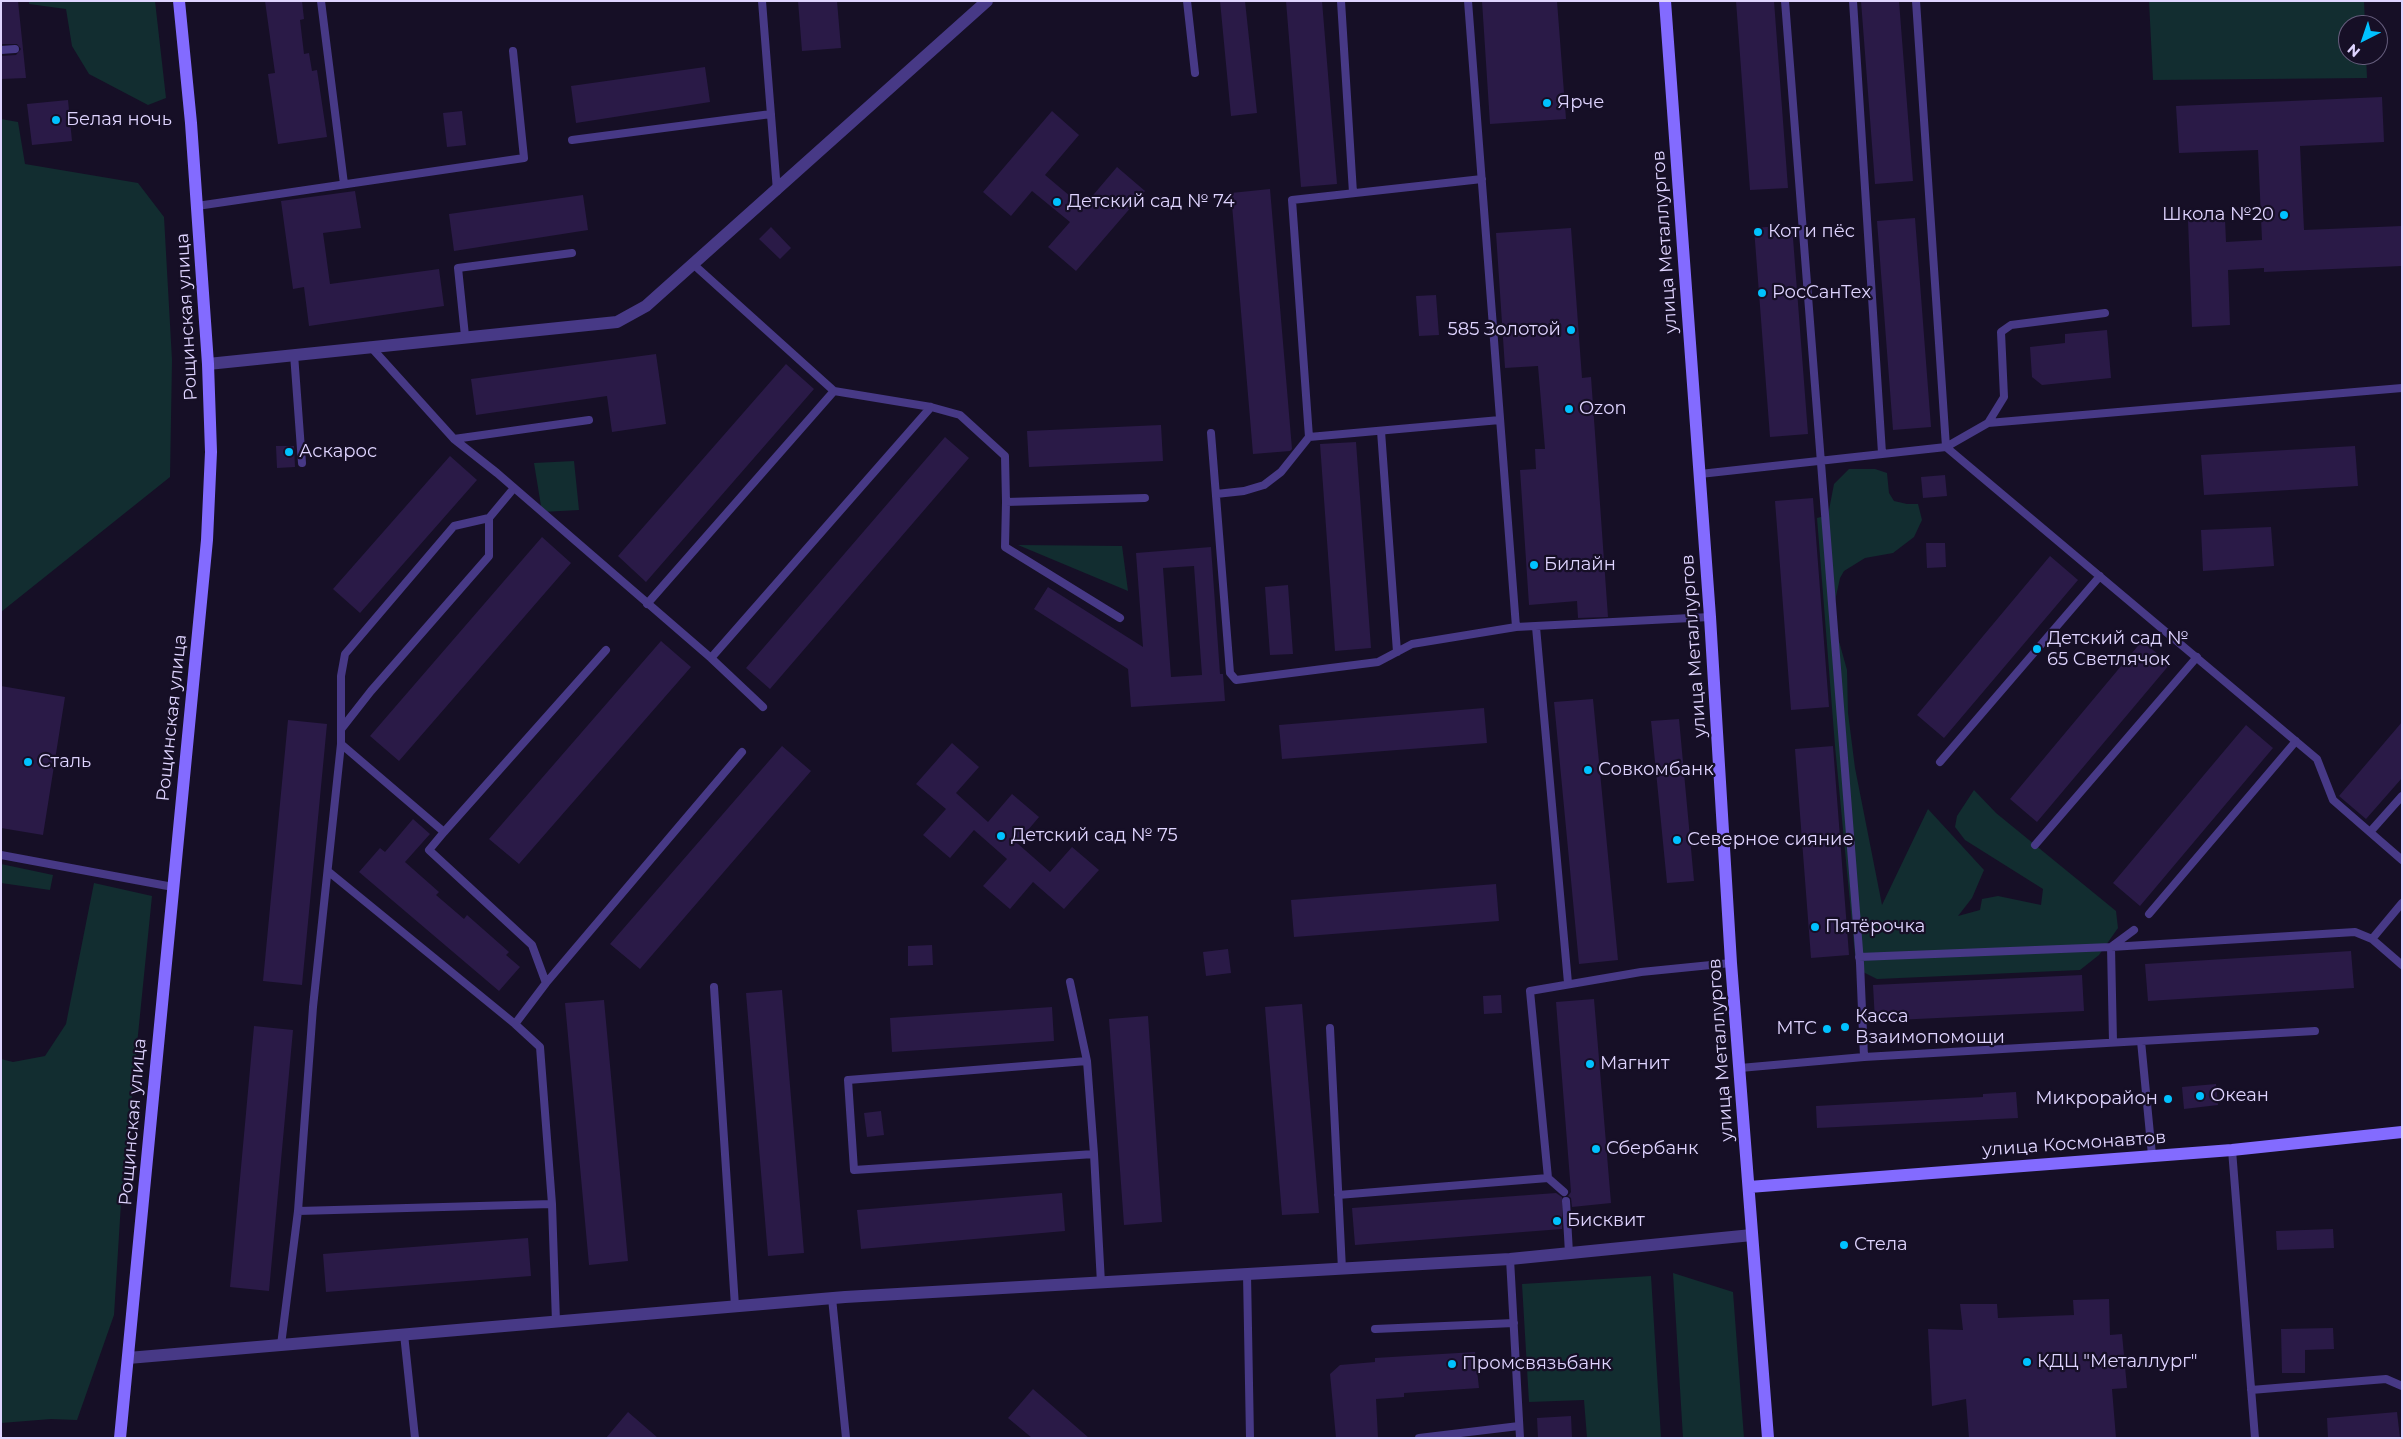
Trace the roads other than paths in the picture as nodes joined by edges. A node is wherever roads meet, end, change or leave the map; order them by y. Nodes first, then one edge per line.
1 (179, 1) edge
2 (320, 1) edge
3 (762, 1) edge
4 (987, 1) edge
5 (1187, 1) edge
6 (1341, 1) edge
7 (1468, 1) edge
8 (1665, 1) edge
9 (1785, 1) edge
10 (1853, 1) edge
11 (1916, 1) edge
12 (15, 49) dead end
13 (1, 50) edge
14 (513, 51) dead end
15 (1195, 74) dead end
16 (771, 114) junction
17 (572, 140) dead end
18 (1482, 179) junction
19 (344, 184) junction
20 (777, 191) junction
21 (1353, 193) junction
22 (197, 206) junction
23 (572, 253) dead end
24 (693, 264) junction
25 (2105, 313) dead end
26 (465, 336) junction
27 (370, 346) junction
28 (294, 354) junction
29 (208, 364) junction
30 (2402, 388) edge
31 (834, 391) junction
32 (932, 407) junction
33 (589, 420) dead end
34 (1500, 420) junction
35 (1988, 423) junction
36 (1382, 431) junction
37 (1211, 433) dead end
38 (1309, 437) junction
39 (454, 439) junction
40 (1946, 447) junction
41 (1882, 454) junction
42 (1821, 460) junction
43 (302, 463) dead end
44 (1700, 474) junction
45 (514, 488) junction
46 (1216, 494) junction
47 (1145, 498) dead end
48 (1006, 502) junction
49 (489, 518) junction
50 (2100, 576) junction
51 (647, 604) junction
52 (1710, 617) junction
53 (1120, 618) dead end
54 (1536, 627) junction
55 (1516, 628) junction
56 (606, 650) dead end
57 (1397, 652) junction
58 (2197, 657) junction
59 (711, 658) junction
60 (763, 707) dead end
61 (342, 728) junction
62 (2296, 741) junction
63 (342, 744) junction
64 (742, 752) dead end
65 (1940, 762) dead end
66 (2402, 796) edge
67 (444, 832) junction
68 (2370, 832) junction
69 (2036, 845) dead end
70 (1, 855) edge
71 (2402, 860) edge
72 (329, 872) junction
73 (173, 887) junction
74 (2402, 903) edge
75 (2149, 914) dead end
76 (2134, 930) dead end
77 (2372, 939) junction
78 (2111, 947) junction
79 (1859, 956) junction
80 (1731, 963) junction
81 (2402, 965) edge
82 (1070, 982) dead end
83 (546, 983) junction
84 (1568, 983) junction
85 (714, 987) dead end
86 (515, 1024) junction
87 (1330, 1028) dead end
88 (2315, 1031) dead end
89 (2141, 1041) junction
90 (2113, 1042) junction
91 (1864, 1057) junction
92 (1088, 1061) junction
93 (1740, 1068) junction
94 (2402, 1132) edge
95 (2232, 1150) junction
96 (1094, 1154) junction
97 (2152, 1155) junction
98 (1548, 1178) junction
99 (1749, 1187) junction
100 (1564, 1192) dead end
101 (1338, 1195) junction
102 (1566, 1201) dead end
103 (552, 1204) junction
104 (298, 1212) junction
105 (1752, 1234) junction
106 (1569, 1253) junction
107 (1510, 1259) junction
108 (1342, 1269) junction
109 (1247, 1274) junction
110 (1101, 1283) junction
111 (832, 1298) junction
112 (735, 1306) junction
113 (556, 1322) junction
114 (1514, 1323) junction
115 (1376, 1329) dead end
116 (404, 1334) junction
117 (281, 1345) junction
118 (128, 1358) junction
119 (2402, 1386) edge
120 (2251, 1390) junction
121 (1519, 1426) junction
122 (120, 1438) edge
123 (415, 1438) edge
124 (846, 1438) edge
125 (1250, 1438) edge
126 (1419, 1438) edge
127 (1520, 1438) edge
128 (1768, 1438) edge
129 (2255, 1438) edge

1 - 22 main road, Рощинская улица
2 - 19 lane
3 - 16 lane
4 - 20 street
5 - 15 lane
6 - 21 lane
7 - 18 lane
8 - 44 main road, улица Металлургов
9 - 42 lane
10 - 41 lane
11 - 40 lane
12 - 13 lane
14 - 19 lane
16 - 17 lane
16 - 20 lane
18 - 21 lane
18 - 34 lane
19 - 22 lane
20 - 24 street
21 - 38 lane
22 - 29 main road, Рощинская улица
23 - 26 lane
24 - 26 street
24 - 31 lane
25 - 35 lane
26 - 27 street
27 - 28 street
27 - 39 lane
28 - 29 street
28 - 43 lane
29 - 73 main road, Рощинская улица
30 - 35 lane
31 - 32 lane
31 - 51 lane
32 - 48 lane
32 - 59 lane
33 - 39 lane
34 - 36 lane
34 - 55 lane
35 - 40 lane
36 - 38 lane
36 - 57 lane
37 - 46 lane
38 - 46 lane
39 - 45 lane
40 - 41 lane
40 - 50 lane
41 - 42 lane
42 - 44 lane
42 - 79 lane
44 - 52 main road, улица Металлургов
45 - 49 lane
45 - 51 lane
46 - 57 lane
47 - 48 lane
48 - 53 lane
49 - 61 lane
49 - 61 lane
50 - 58 lane
50 - 65 lane
51 - 59 lane
52 - 54 lane
52 - 80 main road, улица Металлургов
54 - 55 lane
54 - 84 lane
55 - 57 lane
56 - 67 lane
58 - 62 lane
58 - 69 lane
59 - 60 lane
61 - 63 lane
62 - 68 lane
62 - 75 lane
63 - 67 lane
63 - 72 lane
64 - 83 lane
66 - 68 lane
67 - 83 lane
68 - 71 lane
70 - 73 lane
72 - 86 lane
72 - 104 lane
73 - 118 main road, Рощинская улица
74 - 77 lane
76 - 78 lane
77 - 78 lane
77 - 81 lane
78 - 79 lane
78 - 90 lane
79 - 91 lane
80 - 84 lane
80 - 93 main road, улица Металлургов
82 - 92 lane
83 - 86 lane
84 - 98 lane
85 - 112 lane
86 - 103 lane
87 - 101 lane
88 - 89 lane
89 - 90 lane
89 - 97 lane
90 - 91 lane
91 - 93 lane
92 - 96 lane
92 - 96 lane
93 - 99 main road, улица Металлургов
94 - 95 main road, улица Космонавтов
95 - 97 main road, улица Космонавтов
95 - 120 lane
96 - 110 lane
97 - 99 main road, улица Космонавтов
98 - 100 lane
98 - 101 lane
99 - 105 main road, улица Металлургов
101 - 108 lane
102 - 106 lane
103 - 104 lane
103 - 113 lane
104 - 117 lane
105 - 106 street
105 - 128 main road, улица Металлургов
106 - 107 street
107 - 108 street
107 - 114 lane
108 - 109 street
109 - 110 street
109 - 125 lane
110 - 111 street
111 - 112 street
111 - 124 lane
112 - 113 street
113 - 116 street
114 - 115 lane
114 - 121 lane
116 - 117 street
116 - 123 lane
117 - 118 street
118 - 122 main road, Рощинская улица
119 - 120 lane
120 - 129 lane
121 - 126 lane
121 - 127 lane

